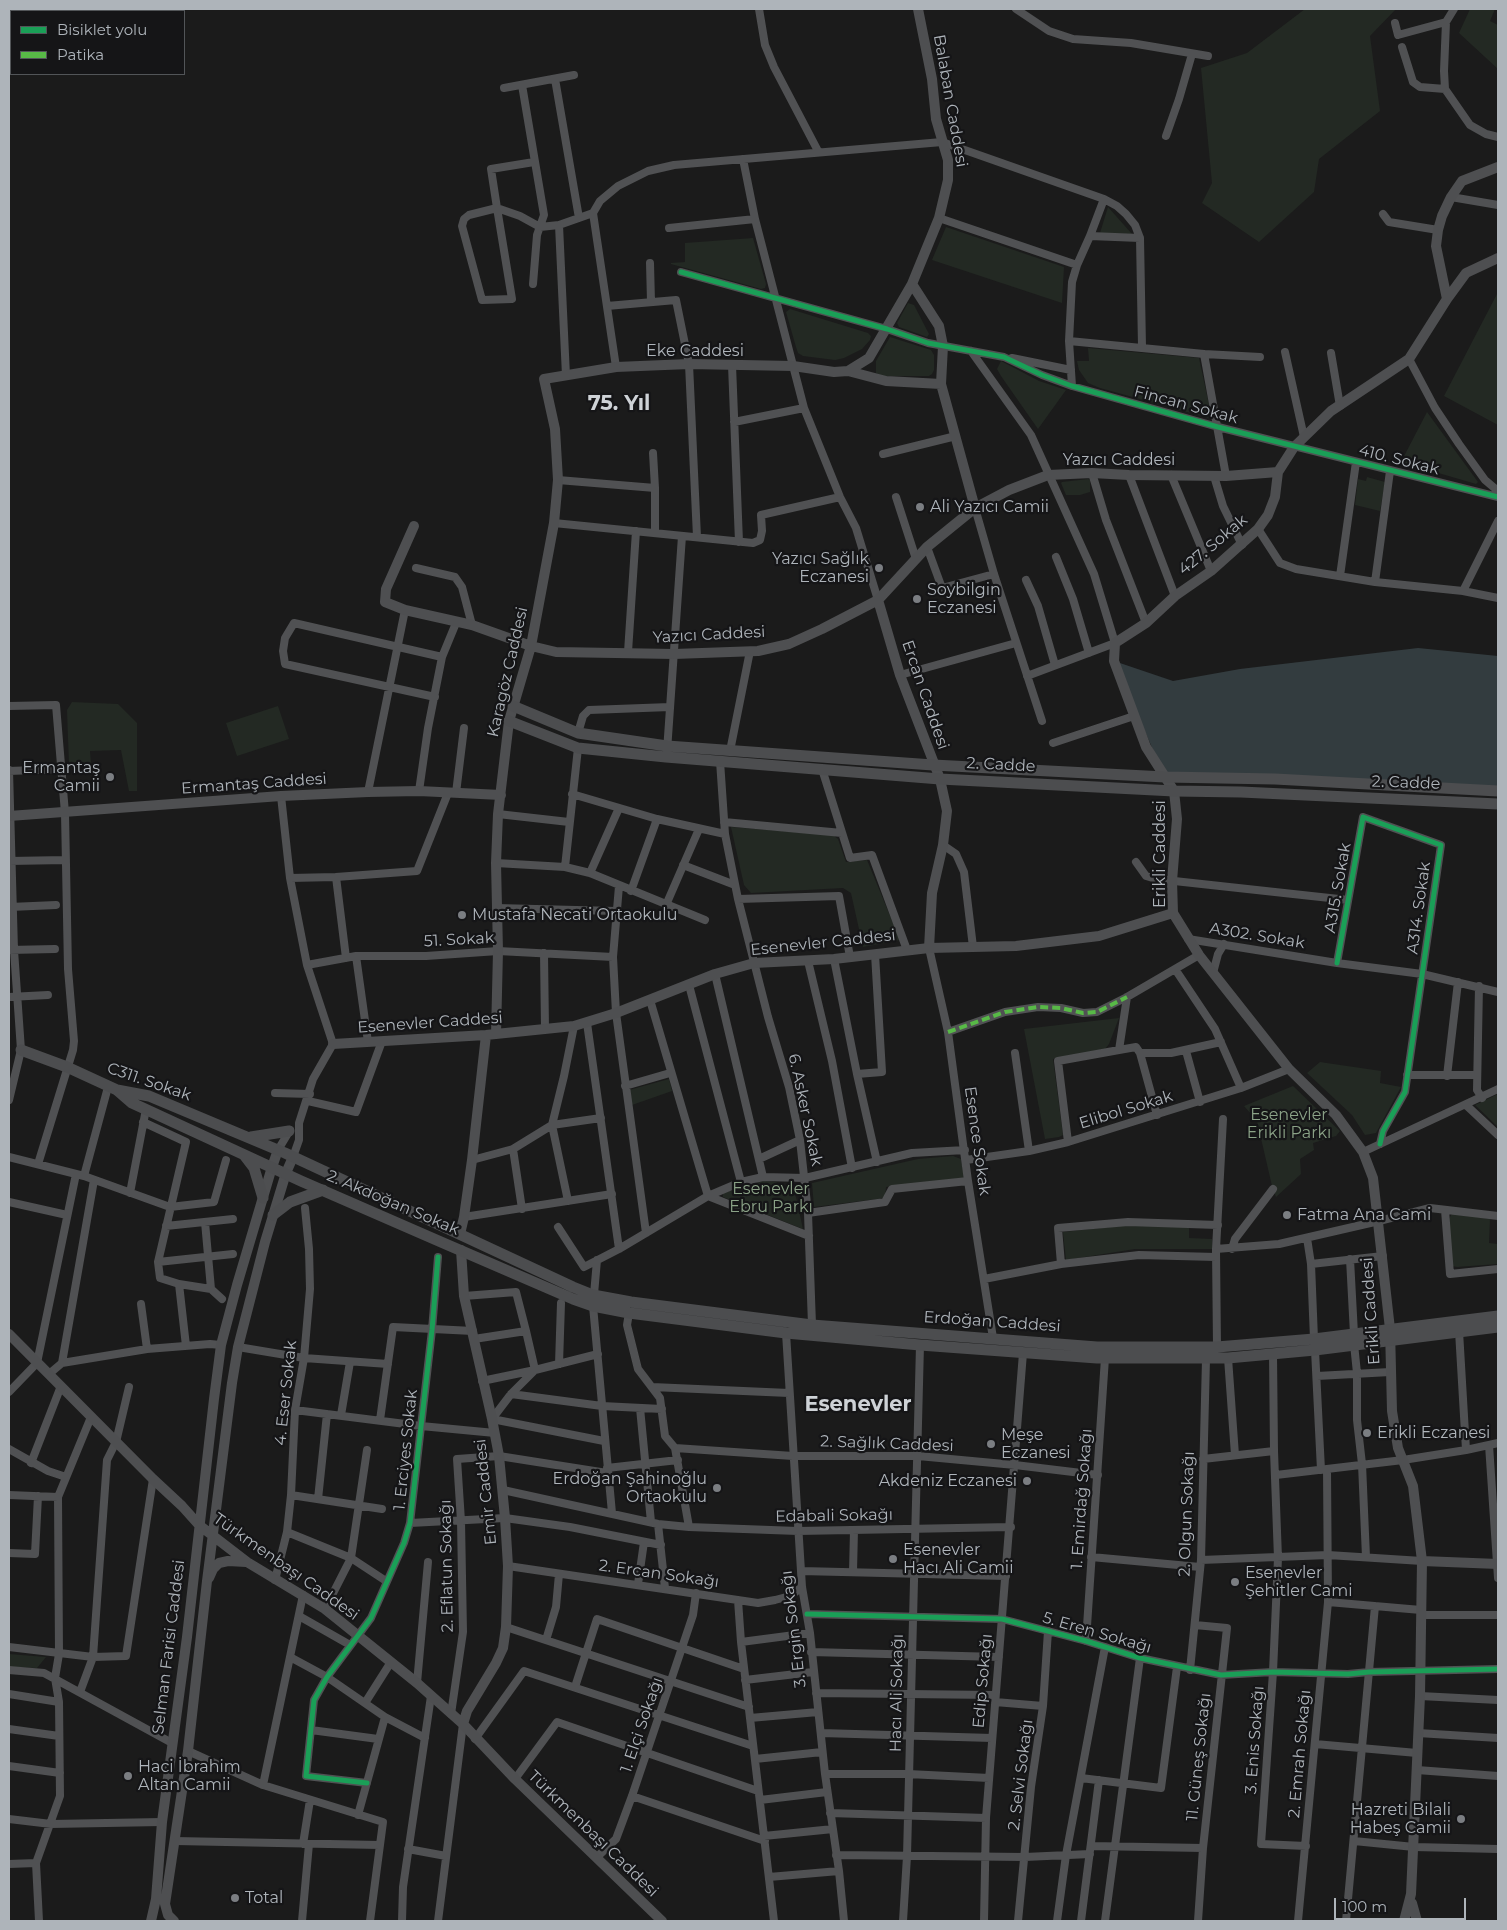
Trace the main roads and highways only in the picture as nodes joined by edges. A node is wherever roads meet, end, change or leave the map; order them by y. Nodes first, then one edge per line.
1 (918, 9) edge
2 (1498, 167) edge
3 (1498, 258) edge
4 (912, 284) junction
5 (1447, 299) junction
6 (848, 371) junction
7 (544, 379) joint
8 (941, 384) junction
9 (1278, 472) junction
10 (975, 508) junction
11 (414, 526) dead end
12 (878, 600) junction
13 (531, 646) junction
14 (513, 706) junction
15 (509, 721) junction
16 (666, 752) junction
17 (933, 765) junction
18 (1165, 776) junction
19 (940, 779) junction
20 (1174, 791) junction
21 (1498, 791) edge
22 (501, 795) junction
23 (1498, 804) edge
24 (10, 816) edge
25 (1173, 913) junction
26 (929, 948) junction
27 (491, 1034) junction
28 (333, 1044) road end
29 (22, 1050) road end
30 (113, 1088) junction
31 (289, 1131) road end
32 (248, 1138) junction
33 (278, 1150) junction
34 (243, 1154) junction
35 (293, 1157) junction
36 (272, 1167) junction
37 (286, 1173) junction
38 (318, 1188) junction
39 (262, 1200) junction
40 (273, 1215) junction
41 (460, 1234) junction
42 (461, 1250) junction
43 (593, 1301) junction
44 (1498, 1316) edge
45 (1498, 1327) edge
46 (9, 1334) edge
47 (1390, 1334) junction
48 (1315, 1344) junction
49 (199, 1525) junction
50 (213, 1537) junction
51 (1422, 1561) junction
52 (248, 1562) junction
53 (1498, 1564) edge
54 (207, 1581) junction
55 (462, 1724) junction
56 (1412, 1894) junction
57 (151, 1921) edge
58 (174, 1921) edge
59 (662, 1921) edge
60 (1404, 1921) edge
61 (1417, 1921) edge

1 - 4 main road, Balaban Caddesi
2 - 5 main road
3 - 5 main road, 427. Sokak
4 - 6 main road
4 - 8 main road
5 - 9 main road, 427. Sokak
6 - 7 main road, Eke Caddesi
6 - 8 main road, Eke Caddesi
7 - 13 main road, Karagöz Caddesi
8 - 10 main road
9 - 10 main road, Yazıcı Caddesi
9 - 18 main road, 427. Sokak
10 - 12 main road, Yazıcı Caddesi
11 - 13 main road, Yazıcı Caddesi
12 - 13 main road, Yazıcı Caddesi
12 - 17 main road, Ercan Caddesi
13 - 14 main road, Karagöz Caddesi
14 - 15 main road, Karagöz Caddesi
14 - 16 main road, 2. Cadde
15 - 16 main road, 2. Cadde
15 - 22 main road, Karagöz Caddesi
16 - 17 main road, 2. Cadde
16 - 19 main road, 2. Cadde
17 - 18 main road, 2. Cadde
17 - 19 main road, Ercan Caddesi
18 - 20 main road
18 - 21 main road, 2. Cadde
19 - 20 main road, 2. Cadde
19 - 26 main road, Ercan Caddesi
20 - 23 main road, 2. Cadde
20 - 25 main road, Erikli Caddesi
22 - 24 main road, Ermantaş Caddesi
22 - 27 main road, Karagöz Caddesi
25 - 26 main road, Esenevler Caddesi
25 - 47 main road, Erikli Caddesi
26 - 27 main road, Esenevler Caddesi
27 - 28 main road, Esenevler Caddesi
27 - 41 main road
29 - 30 main road, C311. Sokak
30 - 32 main road, C311. Sokak
30 - 34 main road, 2. Akdoğan Sokak
31 - 32 main road
32 - 33 main road, C311. Sokak
33 - 35 main road, C311. Sokak
33 - 36 main road, Selman Farisi Caddesi
34 - 36 main road, 2. Akdoğan Sokak
34 - 39 main road
35 - 37 main road, Selman Farisi Caddesi
35 - 41 main road, C311. Sokak
36 - 37 main road, 2. Akdoğan Sokak
36 - 39 main road, Selman Farisi Caddesi
37 - 38 main road, 2. Akdoğan Sokak
37 - 40 main road, Selman Farisi Caddesi
38 - 40 main road
38 - 42 main road, 2. Akdoğan Sokak
39 - 49 main road, Selman Farisi Caddesi
40 - 50 main road, Selman Farisi Caddesi
41 - 43 main road, C311. Sokak
42 - 43 main road, 2. Akdoğan Sokak
42 - 55 main road, Emir Caddesi
43 - 48 main road, Erdoğan Caddesi
43 - 48 main road, Erdoğan Caddesi
44 - 47 main road
45 - 47 main road
46 - 49 main road, Türkmenbaşı Caddesi
47 - 48 main road, Erdoğan Caddesi
47 - 51 main road, Erikli Caddesi
49 - 50 main road, Türkmenbaşı Caddesi
49 - 57 main road, Selman Farisi Caddesi
50 - 52 main road, Türkmenbaşı Caddesi
50 - 54 main road, Selman Farisi Caddesi
51 - 53 main road
51 - 56 main road, Erikli Caddesi
52 - 54 main road
52 - 55 main road, Türkmenbaşı Caddesi
54 - 58 main road, Selman Farisi Caddesi
55 - 59 main road, Türkmenbaşı Caddesi
56 - 60 main road
56 - 61 main road

